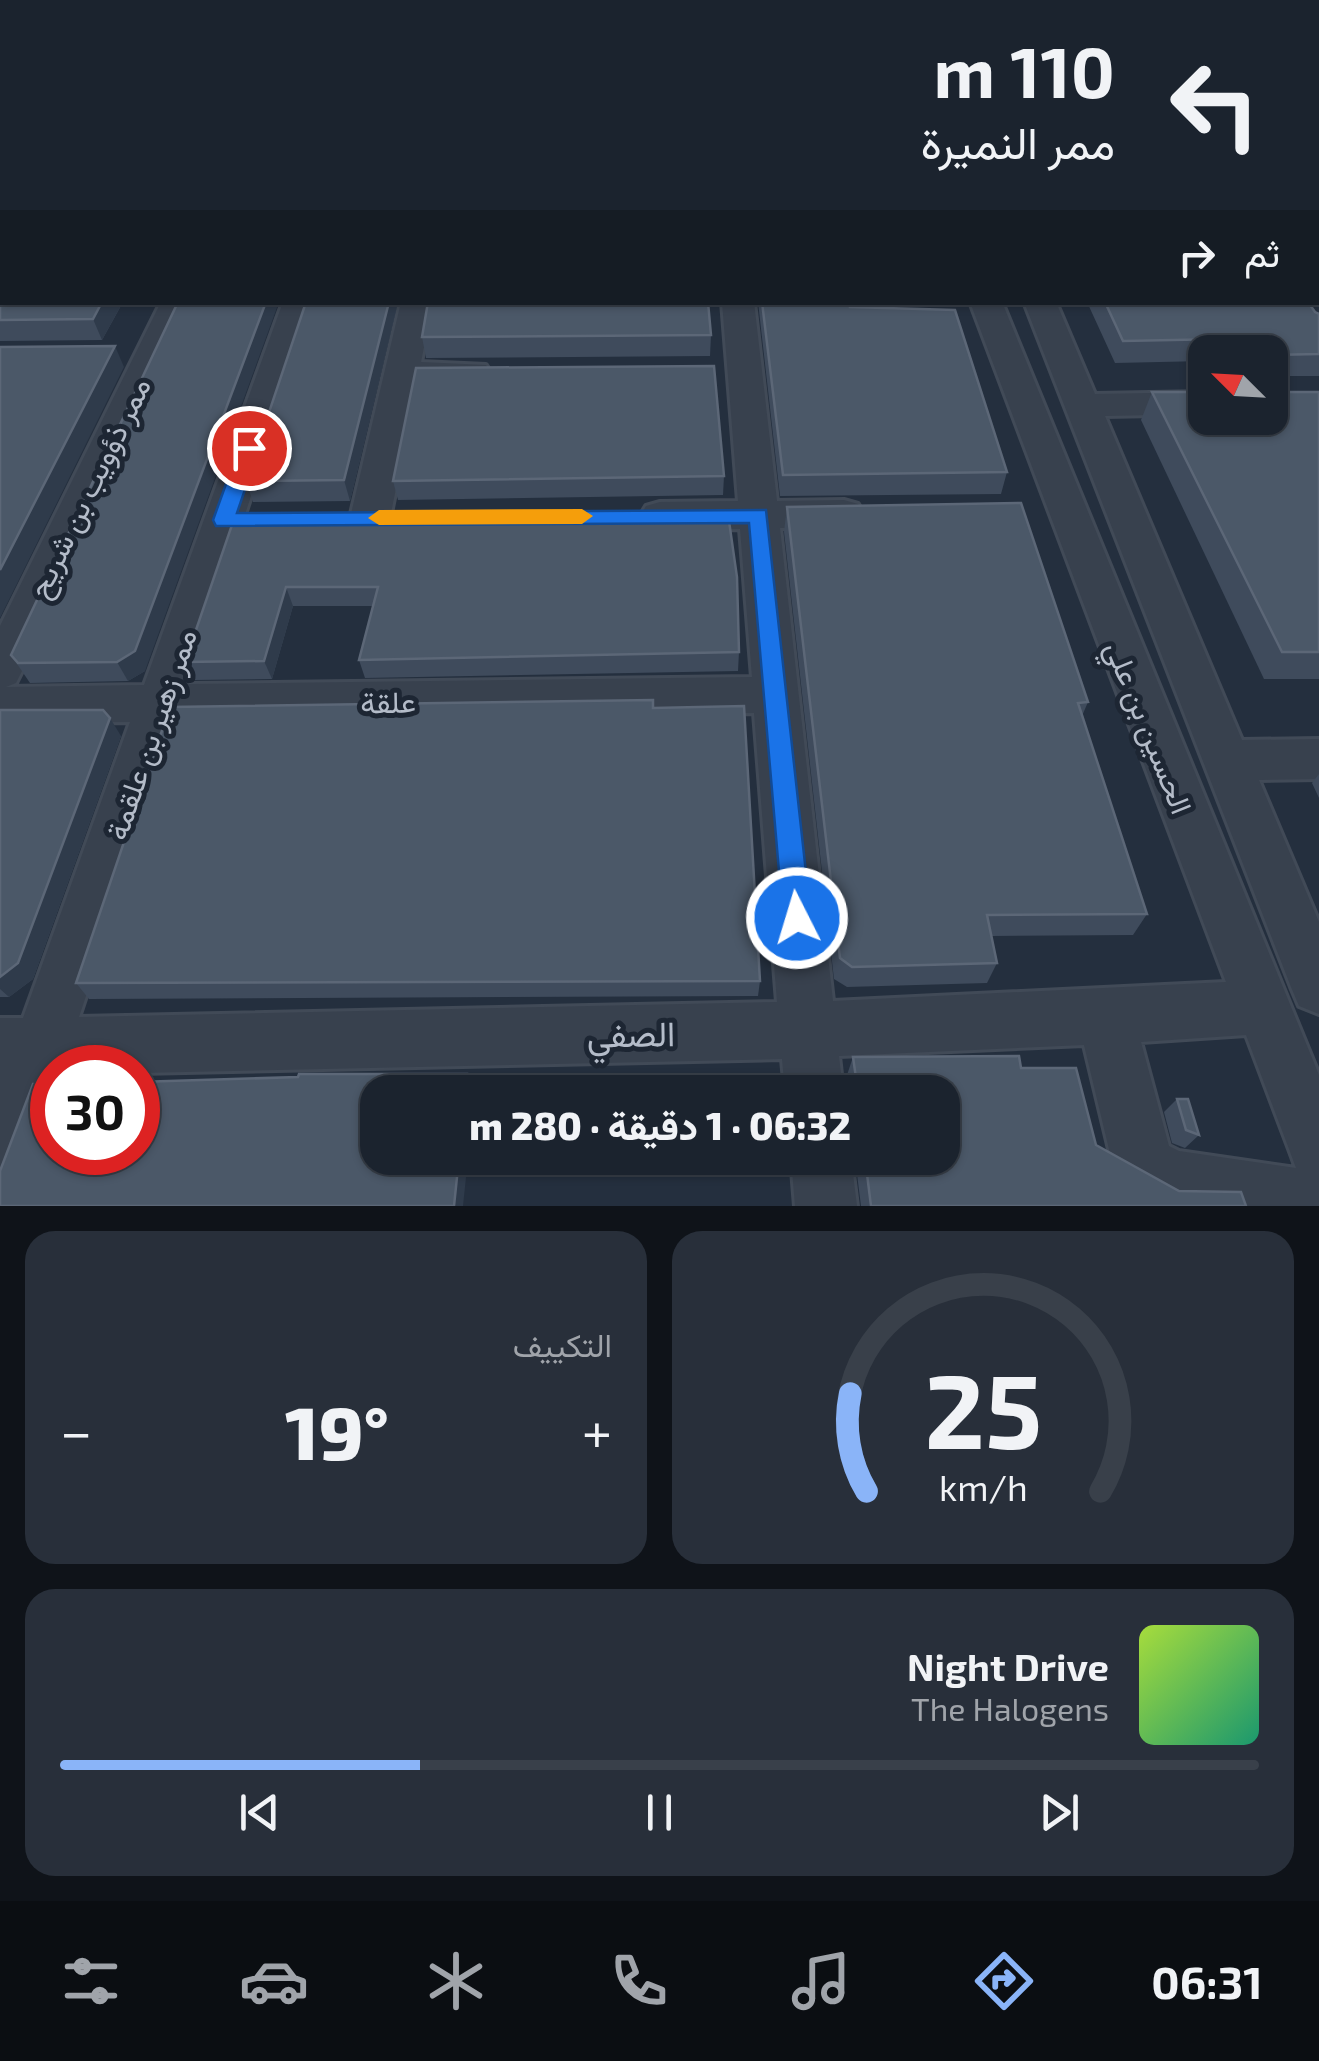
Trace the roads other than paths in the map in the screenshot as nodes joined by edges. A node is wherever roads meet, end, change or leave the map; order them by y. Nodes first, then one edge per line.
1 (174, 305) edge
2 (297, 305) edge
3 (416, 305) edge
4 (737, 305) edge
5 (987, 305) edge
6 (1041, 305) edge
7 (516, 372) edge
8 (402, 374) junction
9 (1188, 403) edge
10 (1083, 405) junction
11 (873, 513) edge
12 (759, 515) junction
13 (623, 516) edge
14 (371, 518) edge
15 (0, 672) edge
16 (776, 695) junction
17 (161, 704) junction
18 (0, 705) edge
19 (1319, 759) edge
20 (1226, 760) junction
21 (1319, 987) edge
22 (1261, 1008) junction
23 (1106, 1018) junction
24 (807, 1029) junction
25 (20, 1047) edge
26 (812, 1075) edge
27 (1319, 1149) edge
28 (0, 1165) edge
29 (823, 1175) edge
30 (1319, 1202) edge
31 (826, 1206) edge

1 - 15 street, ممر ذؤويب بن شريح
2 - 17 street, ممر زهير بن علقمة
3 - 8 street
4 - 12 street
5 - 22 street, الحسين بن علي
6 - 10 street, الحسين بن علي
7 - 8 street
8 - 14 street
9 - 10 street
10 - 20 street, الحسين بن علي
11 - 12 street
12 - 13 street
12 - 16 street
16 - 17 street, علقة
16 - 24 street
17 - 18 street, علقة
17 - 25 street, ممر زهير بن علقمة
19 - 20 street
20 - 21 street, الحسين بن علي
22 - 23 street, الصفي
22 - 27 street, الحسين بن علي
23 - 24 street, الصفي
23 - 30 street
24 - 25 street, الصفي
24 - 26 street
25 - 28 street, ممر زهير بن علقمة
29 - 31 street

